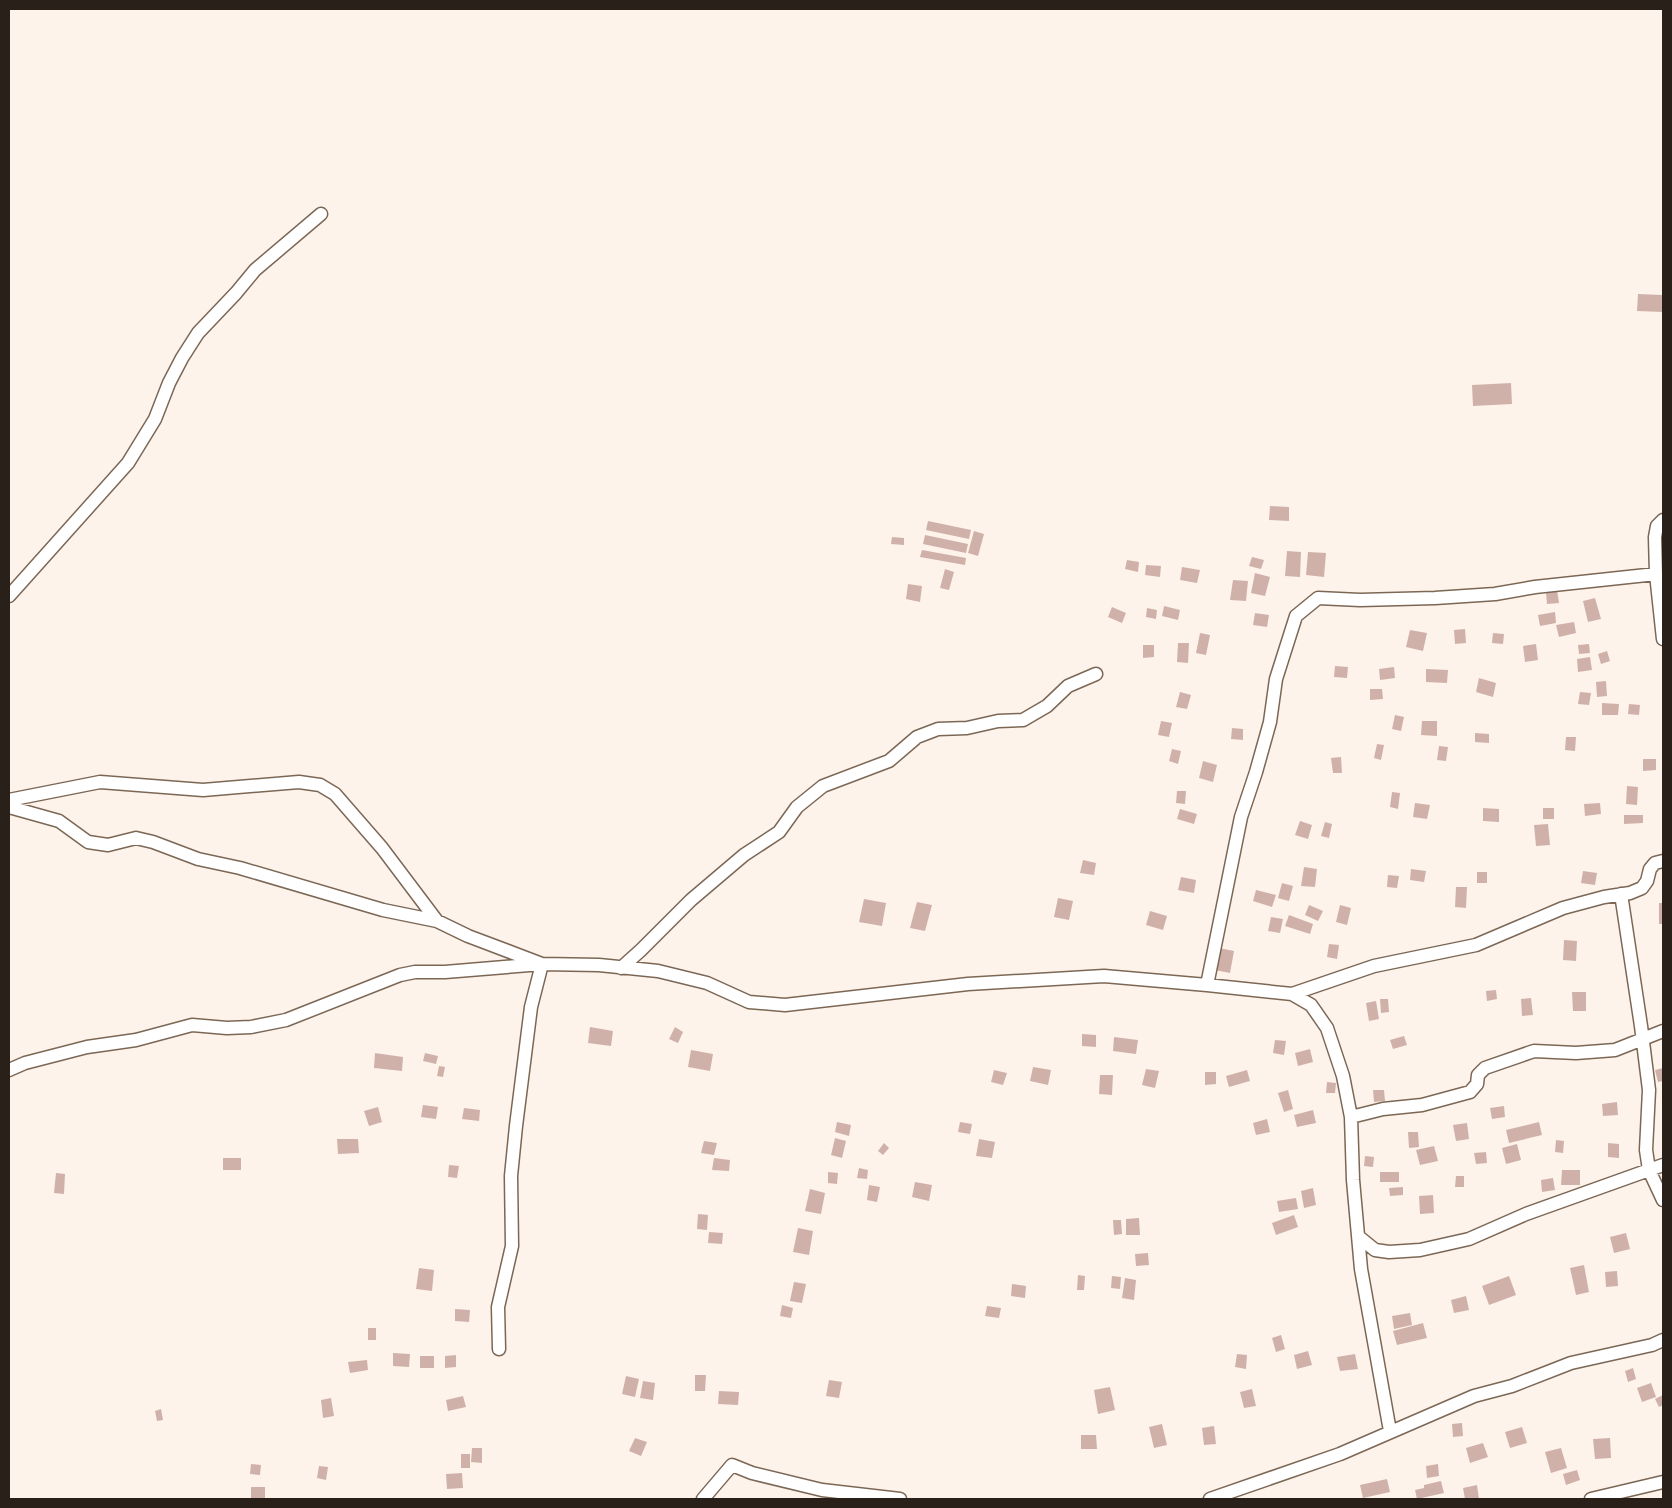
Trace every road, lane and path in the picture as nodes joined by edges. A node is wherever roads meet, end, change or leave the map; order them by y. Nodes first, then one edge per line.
1 (321, 214) dead end
2 (1663, 520) edge
3 (1656, 574) junction
4 (9, 596) edge
5 (1663, 638) edge
6 (1096, 674) dead end
7 (9, 800) edge
8 (9, 807) edge
9 (1663, 861) edge
10 (1620, 894) junction
11 (438, 922) junction
12 (542, 964) junction
13 (621, 968) junction
14 (1207, 985) junction
15 (1292, 994) junction
16 (1663, 1032) edge
17 (1642, 1039) junction
18 (9, 1070) edge
19 (1351, 1117) junction
20 (1663, 1166) edge
21 (1649, 1170) junction
22 (1663, 1200) edge
23 (1359, 1237) junction
24 (1663, 1340) edge
25 (499, 1349) dead end
26 (1390, 1431) junction
27 (1663, 1482) edge
28 (703, 1499) edge
29 (900, 1499) edge
30 (1210, 1499) edge
31 (1591, 1499) edge

1 - 4 street
2 - 3 street
3 - 5 street
3 - 14 street
6 - 13 street
7 - 11 street
8 - 11 street
9 - 10 street
10 - 15 street
10 - 17 street
11 - 12 street
12 - 13 street
12 - 18 street
12 - 25 street
13 - 14 street
14 - 15 street
15 - 19 street
16 - 17 street
17 - 19 street
17 - 21 street
19 - 23 street
20 - 21 street
21 - 22 street
21 - 23 street
23 - 26 street
24 - 26 street
26 - 30 street
27 - 31 street
28 - 29 street

